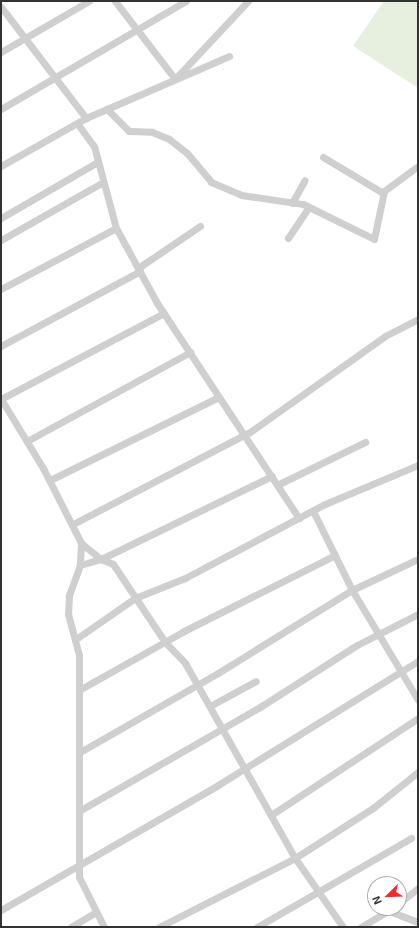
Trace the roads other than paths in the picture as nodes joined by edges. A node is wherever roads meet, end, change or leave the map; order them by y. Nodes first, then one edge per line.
1 (89, 1) edge
2 (115, 1) edge
3 (186, 1) edge
4 (248, 1) edge
5 (1, 7) edge
6 (137, 30) junction
7 (25, 38) junction
8 (1, 52) edge
9 (229, 56) dead end
10 (56, 78) junction
11 (175, 79) junction
12 (1, 109) edge
13 (107, 109) junction
14 (86, 118) junction
15 (77, 123) junction
16 (323, 158) dead end
17 (96, 163) junction
18 (1, 166) edge
19 (418, 166) edge
20 (305, 180) dead end
21 (103, 182) junction
22 (383, 193) junction
23 (292, 203) junction
24 (310, 206) junction
25 (1, 218) edge
26 (200, 226) dead end
27 (116, 228) junction
28 (288, 238) dead end
29 (1, 240) edge
30 (139, 269) junction
31 (1, 289) edge
32 (164, 313) junction
33 (418, 319) edge
34 (1, 346) edge
35 (190, 352) junction
36 (219, 397) junction
37 (1, 399) edge
38 (243, 436) junction
39 (28, 441) junction
40 (365, 442) dead end
41 (418, 465) edge
42 (272, 476) junction
43 (50, 480) junction
44 (279, 484) junction
45 (313, 511) junction
46 (299, 518) junction
47 (73, 524) junction
48 (81, 543) junction
49 (335, 555) junction
50 (101, 559) junction
51 (418, 559) edge
52 (80, 565) junction
53 (352, 590) junction
54 (135, 598) junction
55 (418, 614) edge
56 (377, 634) junction
57 (76, 639) junction
58 (165, 642) junction
59 (418, 661) edge
60 (400, 670) junction
61 (256, 681) dead end
62 (199, 683) junction
63 (79, 690) junction
64 (418, 700) edge
65 (210, 706) junction
66 (418, 718) edge
67 (222, 728) junction
68 (80, 752) junction
69 (244, 768) junction
70 (418, 772) edge
71 (79, 811) junction
72 (271, 815) junction
73 (411, 838) dead end
74 (295, 858) junction
75 (78, 863) junction
76 (418, 888) edge
77 (318, 892) junction
78 (407, 897) edge
79 (1, 910) edge
80 (96, 912) junction
81 (380, 916) edge
82 (404, 916) edge
83 (418, 922) edge
84 (71, 927) edge
85 (104, 927) edge
86 (159, 927) edge
87 (257, 927) edge
88 (343, 927) edge
89 (361, 927) edge

1 - 7 street
2 - 6 street
3 - 6 street
4 - 11 street
5 - 7 street
6 - 10 street
6 - 11 street
7 - 8 street
7 - 10 street
9 - 11 street
10 - 12 street
10 - 14 street
11 - 13 street
13 - 14 street
13 - 23 street
14 - 15 street
15 - 17 street
15 - 18 street
16 - 22 street
17 - 21 street
17 - 25 street
19 - 22 street
20 - 23 street
21 - 27 street
21 - 29 street
22 - 24 street
23 - 24 street
24 - 28 street
26 - 30 street
27 - 30 street
27 - 31 street
30 - 32 street
30 - 34 street
32 - 35 street
32 - 37 street
33 - 38 street
35 - 36 street
35 - 39 street
36 - 38 street
36 - 43 street
37 - 39 street
38 - 42 street
38 - 47 street
39 - 43 street
40 - 44 street
41 - 45 street
42 - 44 street
42 - 50 street
43 - 47 street
44 - 46 street
45 - 46 street
45 - 49 street
46 - 54 street
47 - 48 street
48 - 50 street
48 - 52 street
49 - 53 street
49 - 58 street
50 - 52 street
50 - 54 street
51 - 53 street
52 - 57 street
53 - 56 street
53 - 62 street
54 - 57 street
54 - 58 street
55 - 56 street
56 - 60 street
56 - 67 street
57 - 63 street
58 - 62 street
58 - 63 street
59 - 60 street
60 - 64 street
60 - 69 street
61 - 65 street
62 - 65 street
62 - 68 street
63 - 68 street
65 - 67 street
66 - 72 street
67 - 69 street
67 - 71 street
68 - 71 street
69 - 72 street
69 - 75 street
70 - 74 street
71 - 75 street
72 - 74 street
73 - 77 street
74 - 77 street
74 - 86 street
75 - 79 street
75 - 80 street
76 - 78 street
77 - 87 street
77 - 88 street
80 - 84 street
80 - 85 street
81 - 89 street
82 - 83 street

